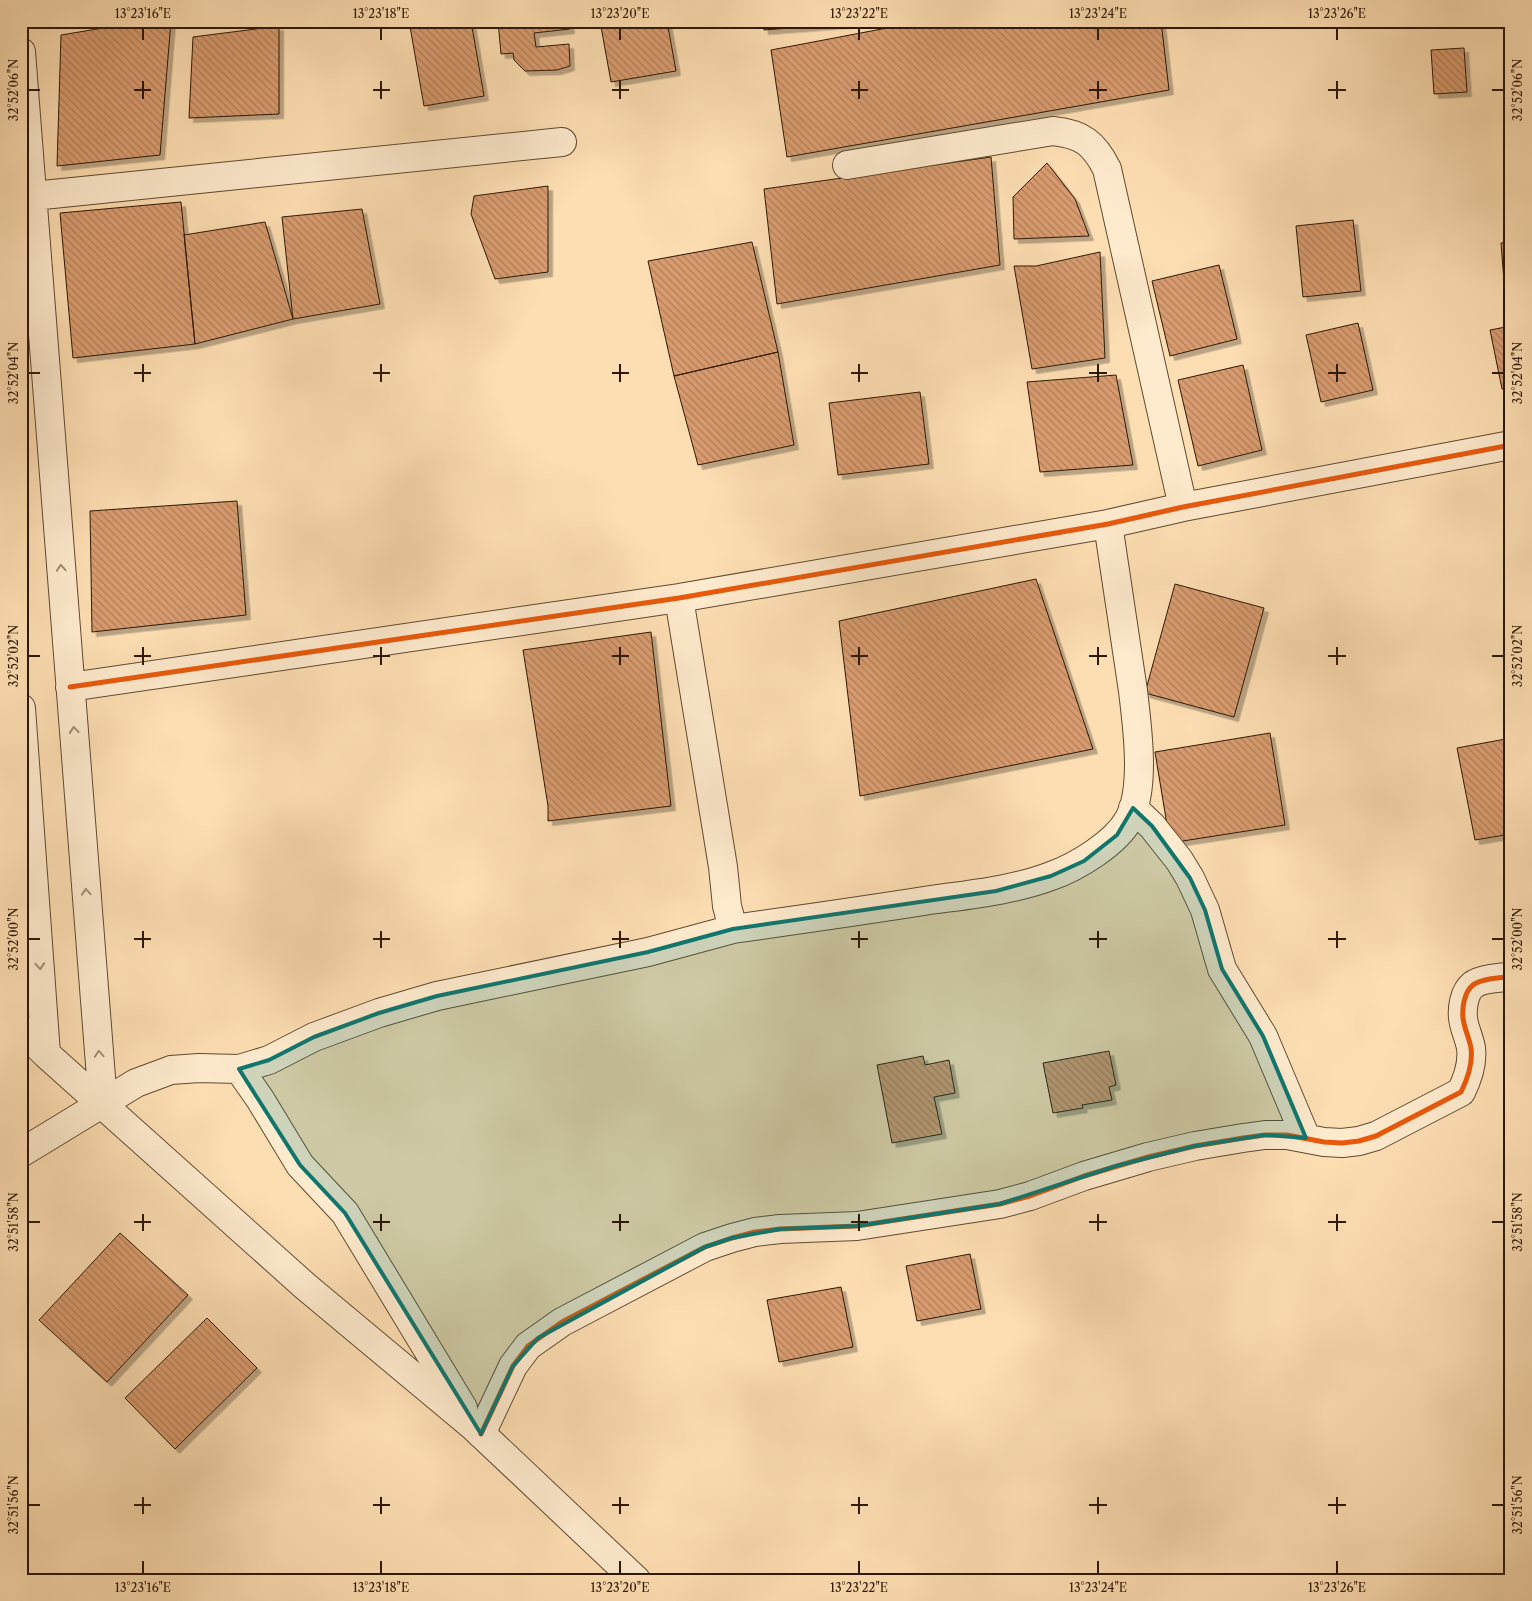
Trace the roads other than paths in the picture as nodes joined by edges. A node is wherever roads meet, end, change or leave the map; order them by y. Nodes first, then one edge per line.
1 (21, 52) edge
2 (562, 142) dead end
3 (847, 165) dead end
4 (32, 196) junction
5 (1511, 445) edge
6 (1183, 508) junction
7 (1108, 524) junction
8 (679, 598) junction
9 (70, 687) junction
10 (21, 708) edge
11 (1134, 808) junction
12 (733, 929) junction
13 (1511, 978) edge
14 (21, 1029) edge
15 (46, 1054) junction
16 (238, 1068) junction
17 (103, 1103) junction
18 (1306, 1138) junction
19 (21, 1153) edge
20 (478, 1430) junction
21 (636, 1580) edge

1 - 4 street
2 - 4 street
3 - 6 street
9 -> 4 street
5 - 6 street
6 - 7 street
7 - 8 street
7 - 11 street
8 - 9 street
8 - 12 street
17 -> 9 street
10 -> 15 street
11 - 12 street
11 - 18 street
12 - 16 street
13 - 18 street
14 - 15 street
15 - 17 street
16 - 17 street
16 - 20 street
17 - 19 street
17 - 20 street
18 - 20 street
20 - 21 street

